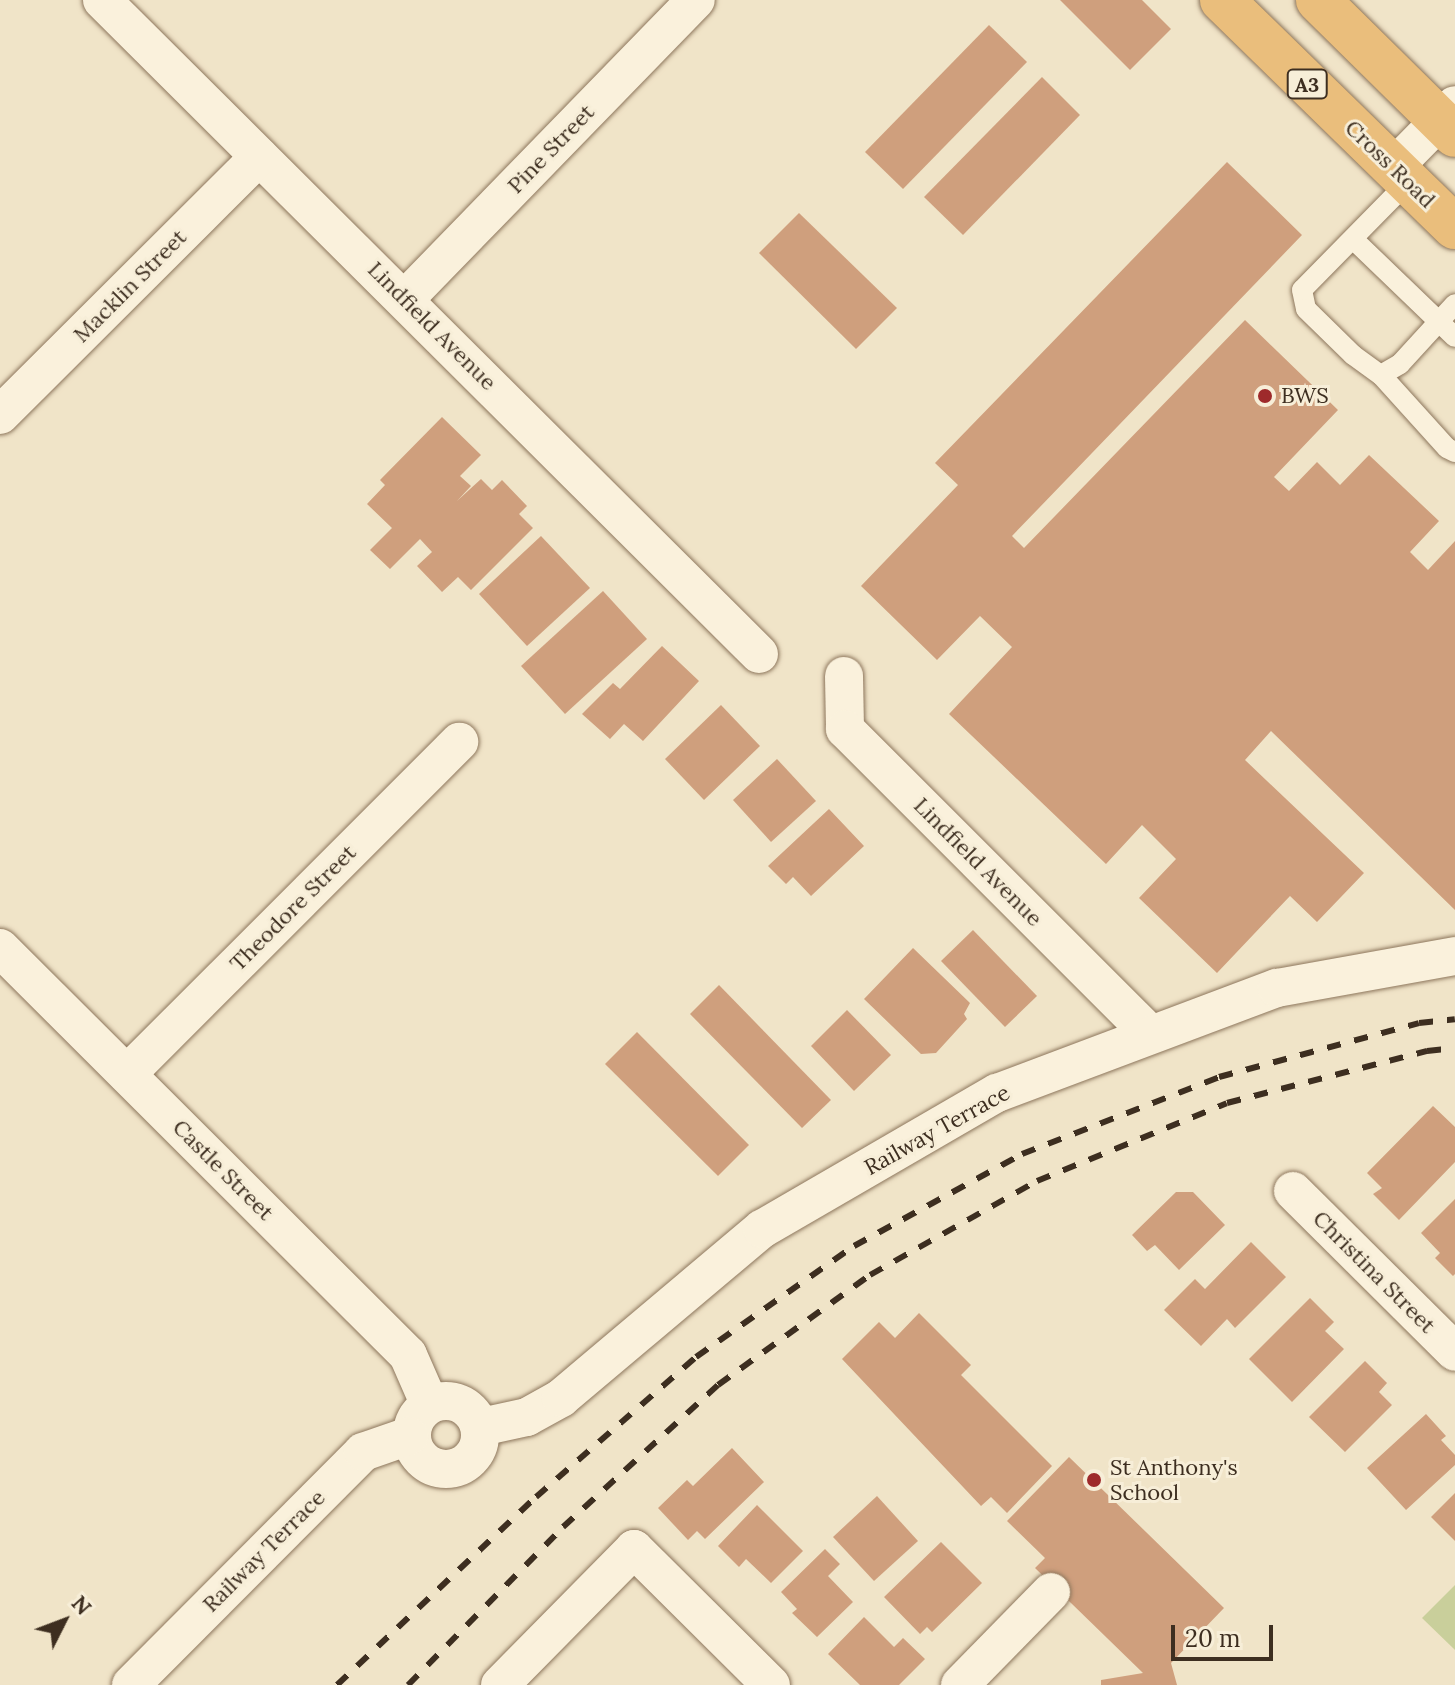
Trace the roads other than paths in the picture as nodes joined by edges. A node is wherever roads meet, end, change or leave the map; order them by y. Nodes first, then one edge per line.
1 (102, 0) edge
2 (696, 0) edge
3 (1222, 0) edge
4 (1318, 0) edge
5 (1450, 120) edge
6 (259, 157) junction
7 (1400, 175) junction
8 (1455, 227) edge
9 (1353, 239) junction
10 (405, 299) junction
11 (1455, 304) edge
12 (1439, 321) junction
13 (1455, 337) edge
14 (1381, 375) junction
15 (0, 415) edge
16 (1455, 452) edge
17 (759, 654) dead end
18 (844, 676) dead end
19 (459, 742) dead end
20 (0, 948) edge
21 (1455, 956) edge
22 (1149, 1033) junction
23 (127, 1074) junction
24 (1293, 1191) dead end
25 (1455, 1352) edge
26 (429, 1403) junction
27 (481, 1427) junction
28 (409, 1436) junction
29 (1051, 1592) dead end
30 (131, 1685) edge
31 (500, 1685) edge
32 (771, 1685) edge
33 (960, 1685) edge

1 - 6 street, Lindfield Avenue
2 - 10 street, Pine Street
3 - 7 highway, Cross Road / A3
4 - 5 highway
5 - 7 street
6 - 10 street, Lindfield Avenue
6 - 15 street, Macklin Street
7 - 8 highway, Cross Road / A3
7 - 9 lane
9 - 12 lane
9 - 14 lane
10 - 17 street, Lindfield Avenue
11 - 12 lane
12 - 13 lane
12 - 14 lane
14 - 16 lane
18 - 22 street, Lindfield Avenue
19 - 23 street, Theodore Street
20 - 23 street, Castle Street
21 - 22 street, Railway Terrace
22 - 27 street, Railway Terrace
23 - 26 street, Castle Street
24 - 25 street, Christina Street
26 - 27 street
26 - 28 street
27 - 28 street
28 - 30 street, Railway Terrace
29 - 33 street
31 - 32 street

